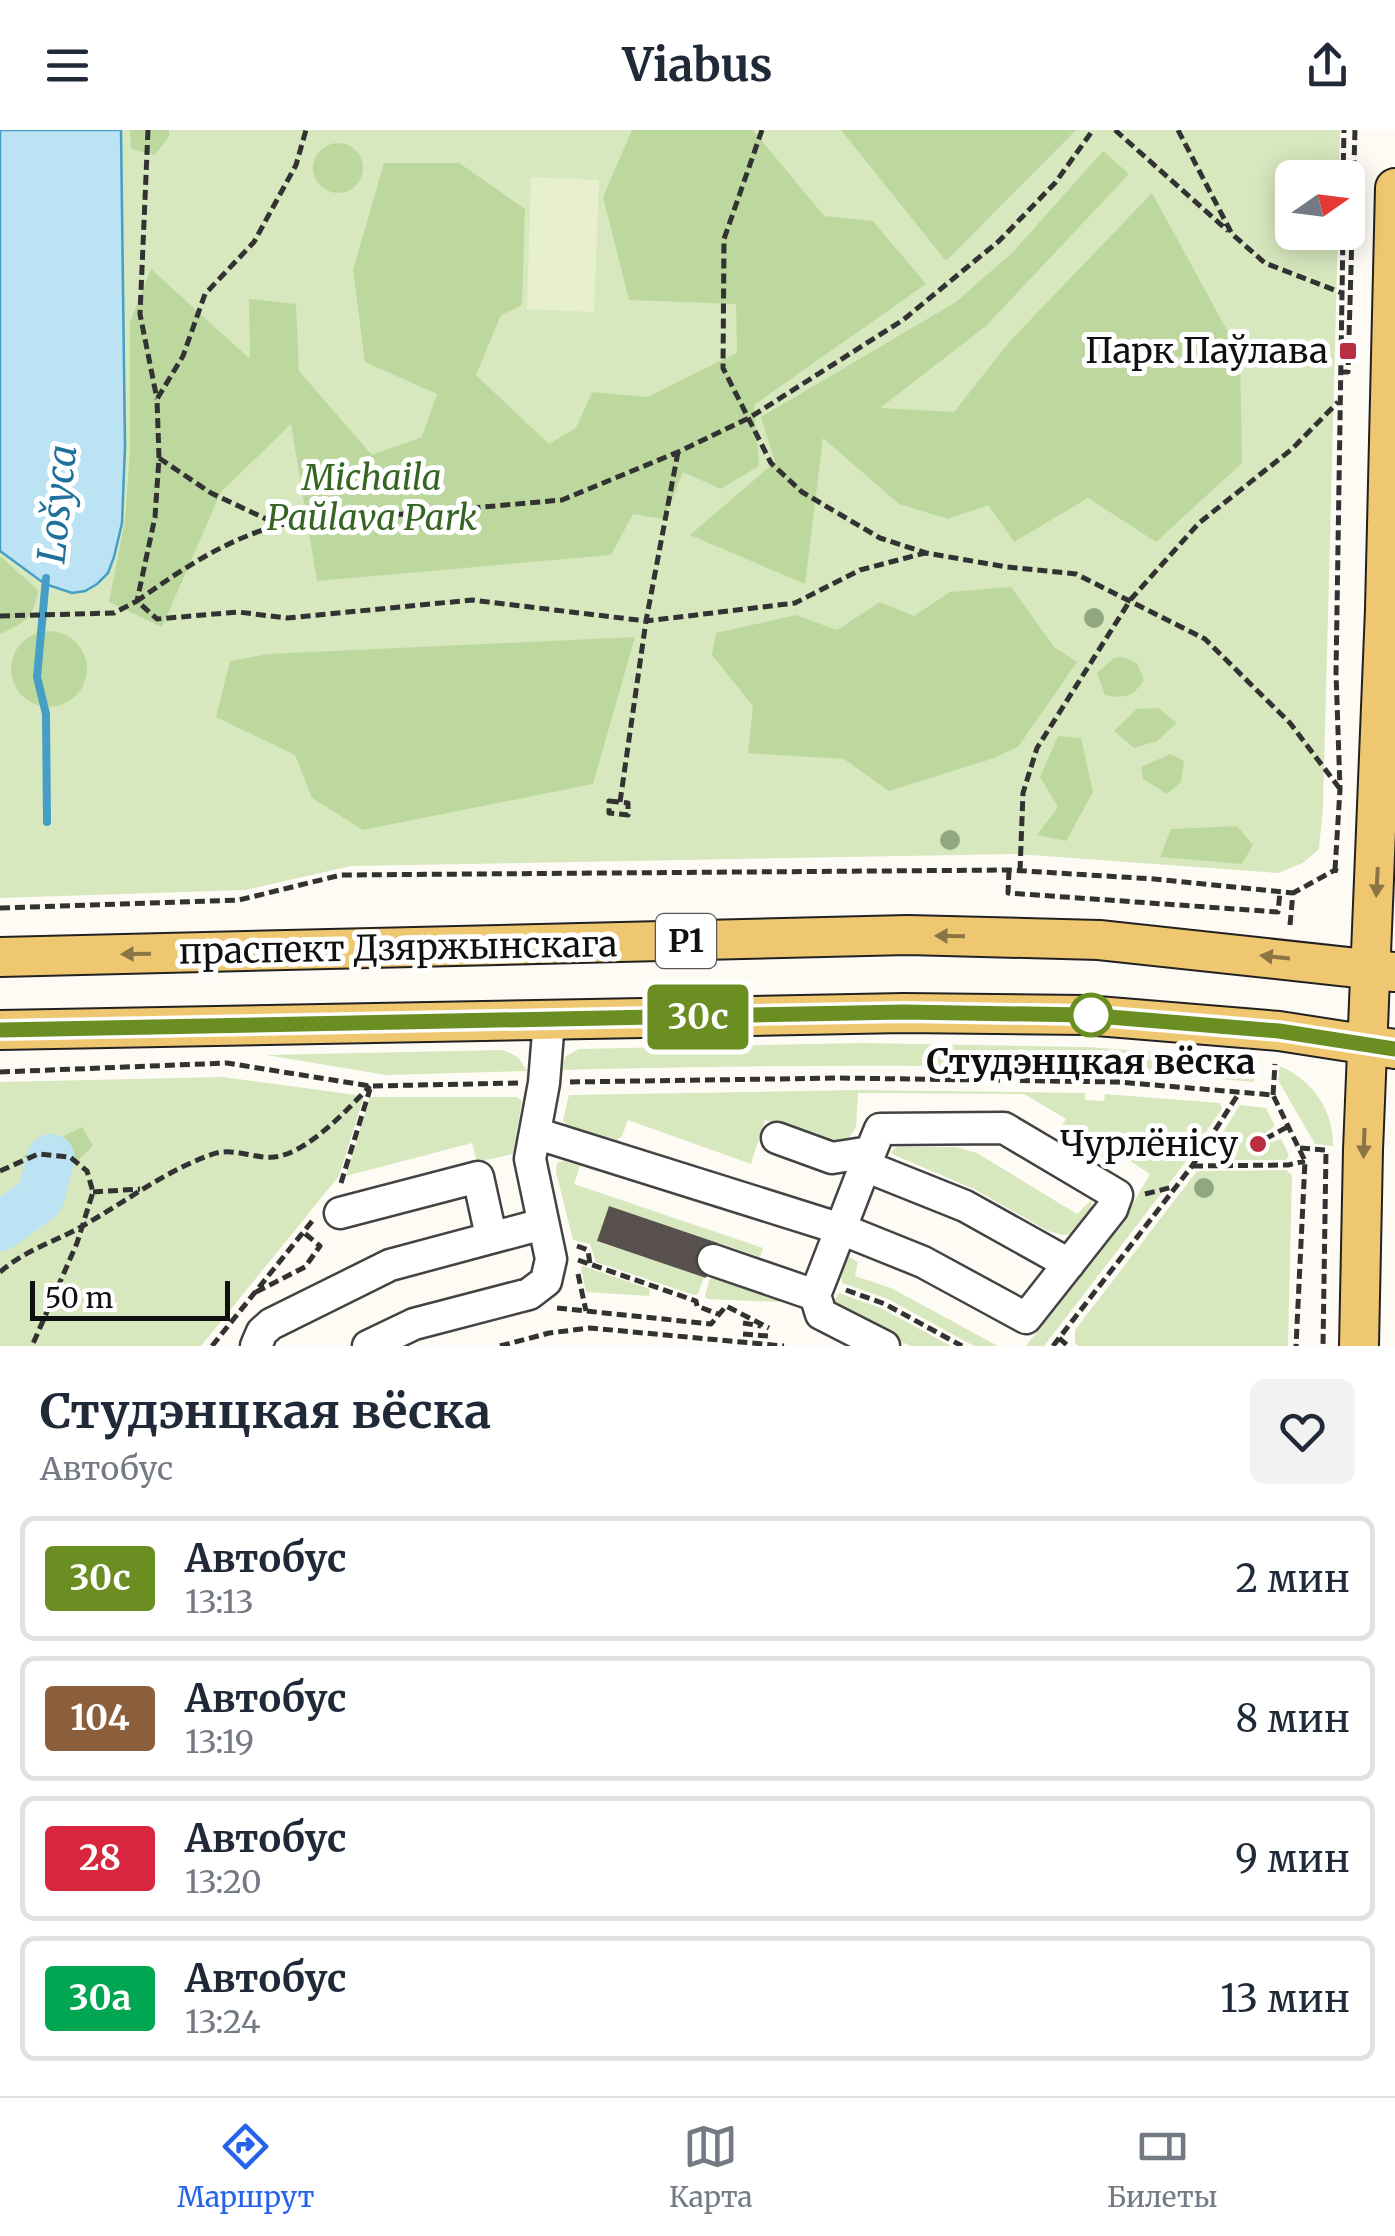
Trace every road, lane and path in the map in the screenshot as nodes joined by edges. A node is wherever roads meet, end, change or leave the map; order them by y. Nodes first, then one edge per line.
1 (148, 130) edge
2 (306, 130) edge
3 (762, 130) edge
4 (1093, 130) edge
5 (1114, 130) edge
6 (1178, 130) edge
7 (1344, 130) edge
8 (1355, 130) edge
9 (1344, 160) edge
10 (1395, 188) edge
11 (1232, 234) junction
12 (1343, 250) edge
13 (1342, 293) junction
14 (1340, 372) junction
15 (157, 399) junction
16 (1340, 400) junction
17 (749, 418) junction
18 (678, 452) junction
19 (159, 458) junction
20 (278, 525) junction
21 (926, 553) junction
22 (1131, 600) junction
23 (136, 601) junction
24 (0, 616) edge
25 (646, 621) junction
26 (1340, 789) junction
27 (620, 802) dead end
28 (1010, 870) junction
29 (1336, 870) junction
30 (1020, 871) junction
31 (1345, 874) dead end
32 (1280, 892) junction
33 (1293, 893) junction
34 (0, 908) edge
35 (1290, 925) dead end
36 (0, 957) edge
37 (1383, 970) edge
38 (549, 1020) junction
39 (0, 1030) edge
40 (1382, 1047) edge
41 (1275, 1064) dead end
42 (0, 1072) edge
43 (544, 1083) junction
44 (370, 1086) junction
45 (1239, 1093) junction
46 (1273, 1095) junction
47 (351, 1105) junction
48 (361, 1116) junction
49 (1288, 1126) junction
50 (535, 1134) junction
51 (777, 1138) dead end
52 (1265, 1139) dead end
53 (1300, 1148) junction
54 (868, 1159) junction
55 (1304, 1161) junction
56 (1192, 1166) junction
57 (0, 1171) edge
58 (1176, 1186) junction
59 (141, 1189) junction
60 (93, 1192) junction
61 (1137, 1196) dead end
62 (331, 1206) junction
63 (543, 1224) junction
64 (84, 1226) junction
65 (841, 1229) junction
66 (302, 1232) junction
67 (491, 1236) junction
68 (575, 1259) junction
69 (712, 1260) dead end
70 (590, 1264) junction
71 (1069, 1264) junction
72 (0, 1272) edge
73 (824, 1291) junction
74 (254, 1293) junction
75 (546, 1310) dead end
76 (586, 1311) junction
77 (718, 1314) junction
78 (548, 1321) dead end
79 (743, 1322) dead end
80 (768, 1332) junction
81 (549, 1333) junction
82 (743, 1334) dead end
83 (1059, 1338) junction
84 (767, 1345) edge
85 (32, 1346) edge
86 (212, 1346) edge
87 (256, 1346) edge
88 (368, 1346) edge
89 (500, 1346) edge
90 (784, 1346) edge
91 (884, 1346) edge
92 (962, 1346) edge
93 (1053, 1346) edge
94 (1068, 1346) edge
95 (1296, 1346) edge
96 (1323, 1346) edge
97 (1360, 1346) edge

1 - 15 path
2 - 15 path
3 - 17 path
4 - 17 path
5 - 11 path
6 - 11 path
7 - 9 path
8 - 14 path
10 -> 37 main road
11 - 13 path
12 - 13 path
13 - 14 path
14 - 16 path
15 - 19 path
16 - 22 path
16 - 26 path
17 - 18 path
17 - 21 path
18 - 20 path
18 - 25 path
19 - 20 path
19 - 23 path
20 - 23 path
21 - 22 path
21 - 25 path
22 - 26 path
22 - 30 path
23 - 24 path
23 - 25 path
25 - 27 path
26 - 29 path
28 - 30 path
28 - 32 path
28 - 34 path
29 - 31 path
29 - 33 path
30 - 32 path
32 - 33 path
33 - 35 path
37 -> 36 main road, праспект Дзяржынскага / Р1
37 - 40 main road
38 - 39 main road, Р1
38 - 40 main road, Р1
38 - 43 lane
40 -> 97 main road
41 - 46 path
42 - 44 path
43 - 44 path
43 - 45 path
43 - 50 lane
44 - 47 path
44 - 48 path
45 - 46 path
45 - 56 path
46 - 49 path
47 - 48 path
47 - 59 path
48 - 62 path
49 - 52 path
49 - 53 path
50 - 63 lane
50 - 65 lane
51 - 54 lane
53 - 55 path
53 - 96 path
54 - 65 lane
54 - 71 lane
54 - 71 lane
55 - 56 path
55 - 95 path
56 - 58 path
57 - 60 path
58 - 61 path
58 - 83 path
59 - 60 path
59 - 64 path
60 - 64 path
62 - 66 path
62 - 67 lane
63 - 67 lane
63 - 88 lane
64 - 72 path
64 - 85 path
65 - 71 lane
65 - 73 lane
66 - 74 path
66 - 74 path
67 - 87 lane
68 - 70 path
68 - 70 path
68 - 76 path
69 - 73 lane
70 - 77 path
73 - 91 lane
73 - 92 path
74 - 86 path
75 - 76 path
76 - 77 path
77 - 80 path
78 - 81 path
79 - 80 path
80 - 82 path
80 - 84 path
81 - 84 path
81 - 89 path
83 - 93 path
83 - 94 path
84 - 90 path

